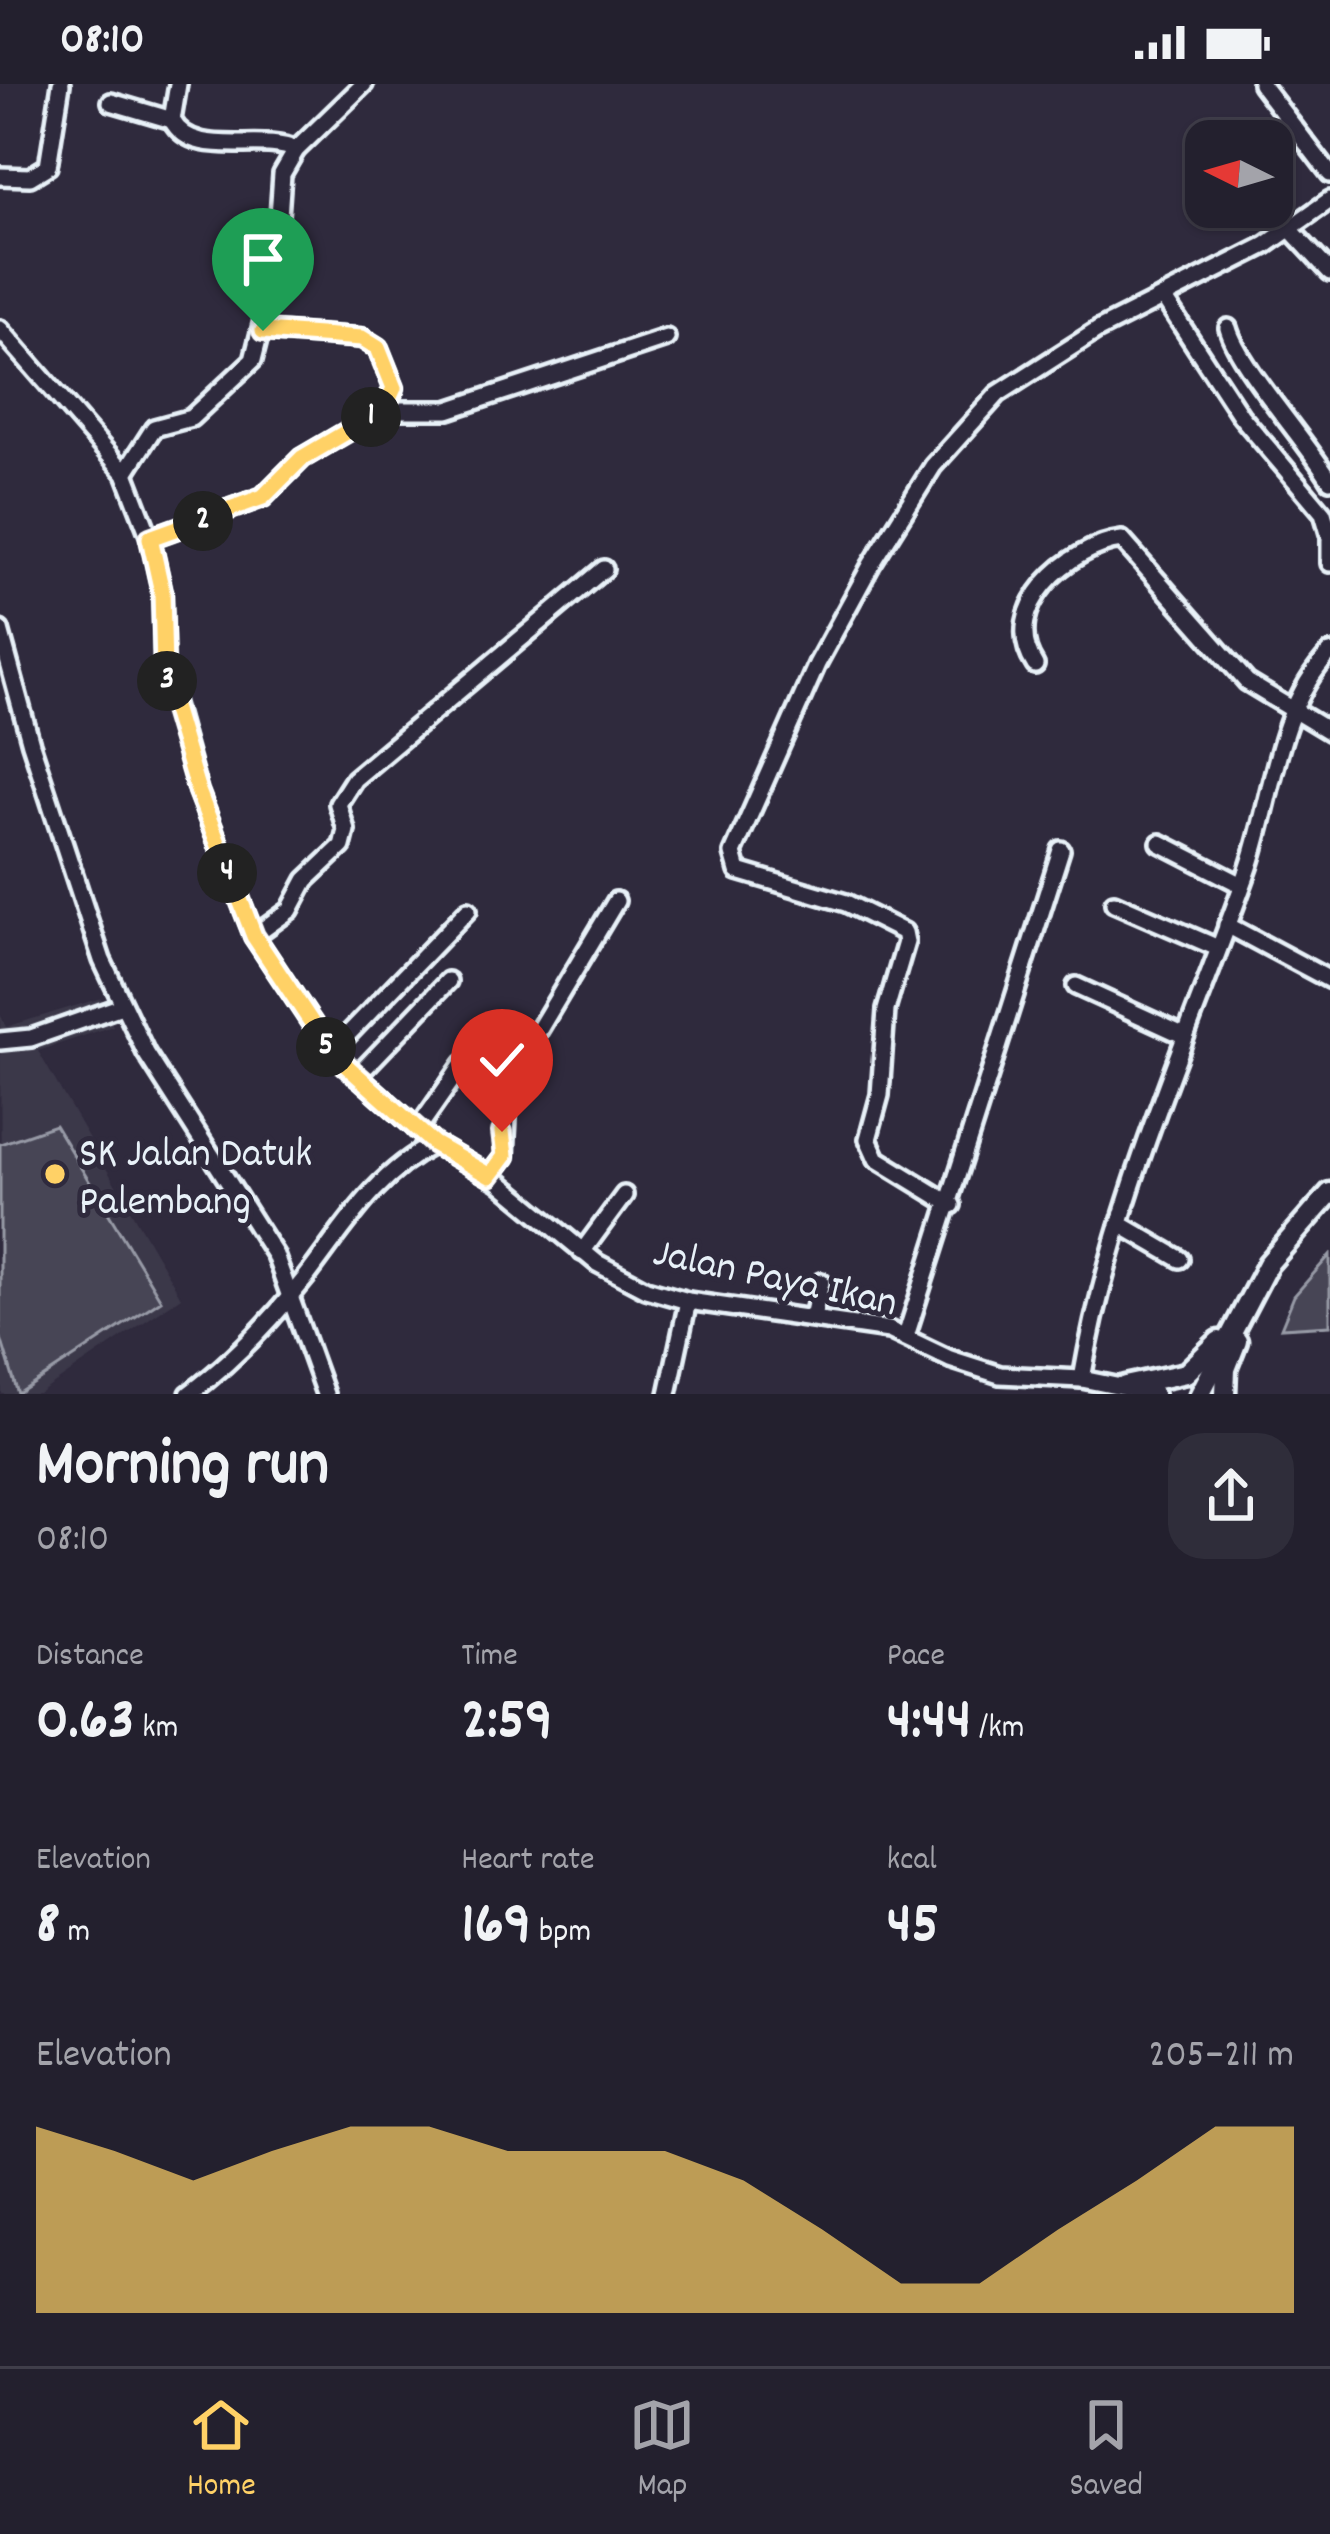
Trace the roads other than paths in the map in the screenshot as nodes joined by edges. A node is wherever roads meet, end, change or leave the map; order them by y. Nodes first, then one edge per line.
1 (61, 84) edge
2 (178, 84) edge
3 (364, 84) edge
4 (1261, 84) edge
5 (111, 102) dead end
6 (172, 120) junction
7 (296, 150) junction
8 (1330, 174) edge
9 (0, 176) edge
10 (1330, 200) edge
11 (1289, 229) junction
12 (1330, 272) edge
13 (1162, 297) junction
14 (1228, 328) dead end
15 (0, 329) edge
16 (263, 331) junction
17 (666, 338) dead end
18 (384, 410) junction
19 (125, 473) junction
20 (1330, 480) edge
21 (150, 538) junction
22 (1330, 538) edge
23 (1330, 563) edge
24 (604, 569) dead end
25 (0, 630) edge
26 (1330, 653) edge
27 (1035, 664) dead end
28 (1292, 713) junction
29 (1330, 733) edge
30 (1160, 843) dead end
31 (1061, 850) dead end
32 (1242, 885) junction
33 (616, 901) dead end
34 (1114, 903) dead end
35 (468, 910) dead end
36 (1227, 926) junction
37 (254, 936) junction
38 (1218, 948) junction
39 (1330, 980) edge
40 (448, 981) dead end
41 (1076, 986) dead end
42 (122, 1006) junction
43 (1185, 1036) junction
44 (0, 1041) edge
45 (331, 1052) junction
46 (463, 1064) dead end
47 (358, 1076) junction
48 (417, 1130) junction
49 (434, 1144) junction
50 (490, 1176) junction
51 (1330, 1193) edge
52 (624, 1195) dead end
53 (952, 1205) junction
54 (1120, 1224) junction
55 (582, 1252) junction
56 (1180, 1259) dead end
57 (1268, 1264) junction
58 (821, 1282) dead end
59 (291, 1295) junction
60 (688, 1300) junction
61 (813, 1317) junction
62 (1231, 1329) junction
63 (906, 1336) junction
64 (1082, 1379) junction
65 (1125, 1386) junction
66 (189, 1394) edge
67 (325, 1394) edge
68 (668, 1394) edge
69 (1155, 1394) edge
70 (1200, 1394) edge
71 (1225, 1394) edge

1 - 9 street
2 - 6 street
3 - 7 street
4 - 8 street
5 - 6 street
6 - 7 street
7 - 16 street
10 - 11 street
11 - 12 street
11 - 13 street
13 - 22 street
13 - 53 street
14 - 20 street
15 - 19 street, Jalan Paya Ikan
16 - 18 street
16 - 19 street
17 - 18 street
18 - 21 street
19 - 21 street, Jalan Paya Ikan
21 - 37 street, Jalan Paya Ikan
22 - 23 street
24 - 37 street
25 - 42 street
26 - 28 street
27 - 28 street
28 - 29 street
28 - 32 street
30 - 32 street
31 - 53 street
32 - 36 street
33 - 50 street
34 - 38 street
35 - 45 street
36 - 38 street
36 - 39 street
37 - 45 street, Jalan Paya Ikan
38 - 43 street
40 - 47 street
41 - 43 street
42 - 44 street
42 - 59 street
43 - 54 street
45 - 47 street, Jalan Paya Ikan
46 - 48 street
47 - 48 street, Jalan Paya Ikan
48 - 49 street, Jalan Paya Ikan
49 - 50 street, Jalan Paya Ikan
49 - 59 street
50 - 55 street, Jalan Paya Ikan
51 - 57 main road
52 - 55 street
53 - 63 street
54 - 56 street
54 - 64 street
55 - 60 street, Jalan Paya Ikan
57 - 62 main road
57 - 71 main road
58 - 61 street
59 - 66 street
59 - 67 street
60 - 61 street, Jalan Paya Ikan
60 - 68 street
61 - 63 street, Jalan Paya Ikan
62 - 65 main road
62 - 70 main road
63 - 64 street, Jalan Paya Ikan
64 - 65 street, Jalan Paya Ikan
65 - 69 street, Jalan Paya Ikan

